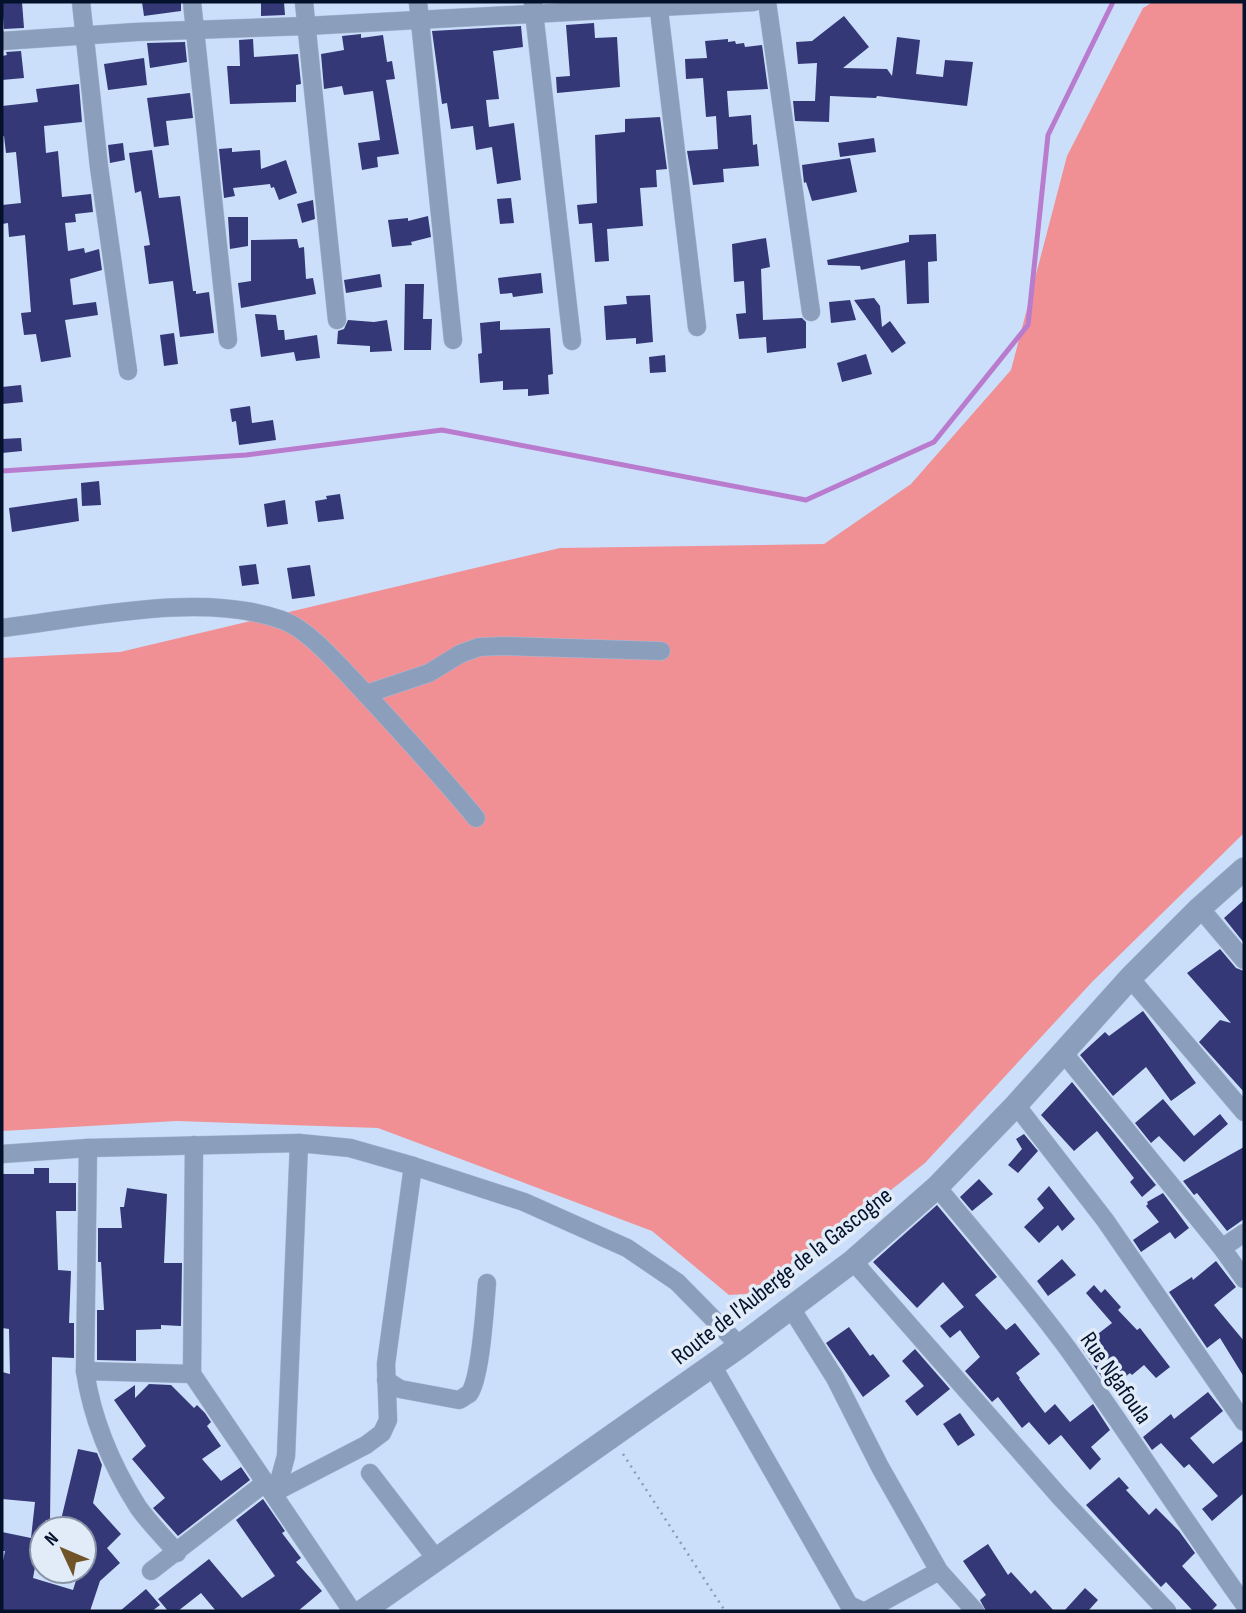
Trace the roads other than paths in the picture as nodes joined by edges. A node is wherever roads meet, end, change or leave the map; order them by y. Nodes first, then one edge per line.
1 (81, 2) edge
2 (192, 2) edge
3 (304, 2) edge
4 (754, 2) edge
5 (767, 2) edge
6 (659, 5) edge
7 (534, 7) edge
8 (418, 10) edge
9 (306, 26) junction
10 (195, 29) junction
11 (85, 36) junction
12 (2, 41) edge
13 (811, 312) dead end
14 (337, 320) dead end
15 (696, 327) dead end
16 (228, 340) dead end
17 (453, 340) dead end
18 (572, 341) dead end
19 (128, 370) dead end
20 (2, 628) edge
21 (661, 651) dead end
22 (366, 694) junction
23 (476, 818) dead end
24 (1244, 869) edge
25 (1200, 908) junction
26 (1244, 960) edge
27 (1130, 978) junction
28 (1062, 1051) junction
29 (1016, 1105) junction
30 (1244, 1112) edge
31 (299, 1143) junction
32 (194, 1145) junction
33 (88, 1148) junction
34 (2, 1154) edge
35 (413, 1166) junction
36 (937, 1187) junction
37 (1244, 1233) edge
38 (1222, 1248) junction
39 (853, 1261) junction
40 (1244, 1279) edge
41 (487, 1283) dead end
42 (792, 1308) junction
43 (740, 1346) junction
44 (712, 1365) junction
45 (85, 1371) junction
46 (192, 1374) junction
47 (386, 1380) junction
48 (1244, 1422) edge
49 (370, 1473) dead end
50 (273, 1490) junction
51 (177, 1553) junction
52 (437, 1560) junction
53 (151, 1571) dead end
54 (939, 1571) junction
55 (1244, 1604) edge
56 (352, 1611) edge
57 (363, 1611) edge
58 (864, 1611) edge
59 (975, 1611) edge
60 (1167, 1611) edge

1 - 11 street
2 - 10 street
3 - 9 street
4 - 6 street
5 - 13 street
6 - 7 street
6 - 15 street
7 - 8 street
7 - 18 street
8 - 9 street
8 - 17 street
9 - 10 street
9 - 14 street
10 - 11 street
10 - 16 street
11 - 12 street
11 - 19 street
20 - 22 street
21 - 22 street
22 - 23 street
24 - 25 street, Route de l'Auberge de la Gascogne
25 - 26 street
25 - 27 street, Route de l'Auberge de la Gascogne
27 - 28 street, Route de l'Auberge de la Gascogne
27 - 30 street
28 - 29 street, Route de l'Auberge de la Gascogne
28 - 38 street
29 - 36 street, Route de l'Auberge de la Gascogne
29 - 48 street
31 - 32 street
31 - 35 street
31 - 50 street
32 - 33 street
32 - 46 street
33 - 34 street
33 - 45 street
35 - 43 street
35 - 47 street
36 - 39 street, Route de l'Auberge de la Gascogne
36 - 55 street, Rue Ngafoula
37 - 38 street
38 - 40 street
39 - 42 street, Route de l'Auberge de la Gascogne
39 - 60 street
41 - 47 street
42 - 43 street, Route de l'Auberge de la Gascogne
42 - 54 street
43 - 44 street, Route de l'Auberge de la Gascogne
44 - 52 street, Route de l'Auberge de la Gascogne
44 - 58 street
45 - 46 street
45 - 51 street
46 - 50 street
47 - 50 street
49 - 52 street
50 - 51 street
50 - 56 street
51 - 53 street
52 - 57 street, Route de l'Auberge de la Gascogne
54 - 58 street
54 - 59 street

